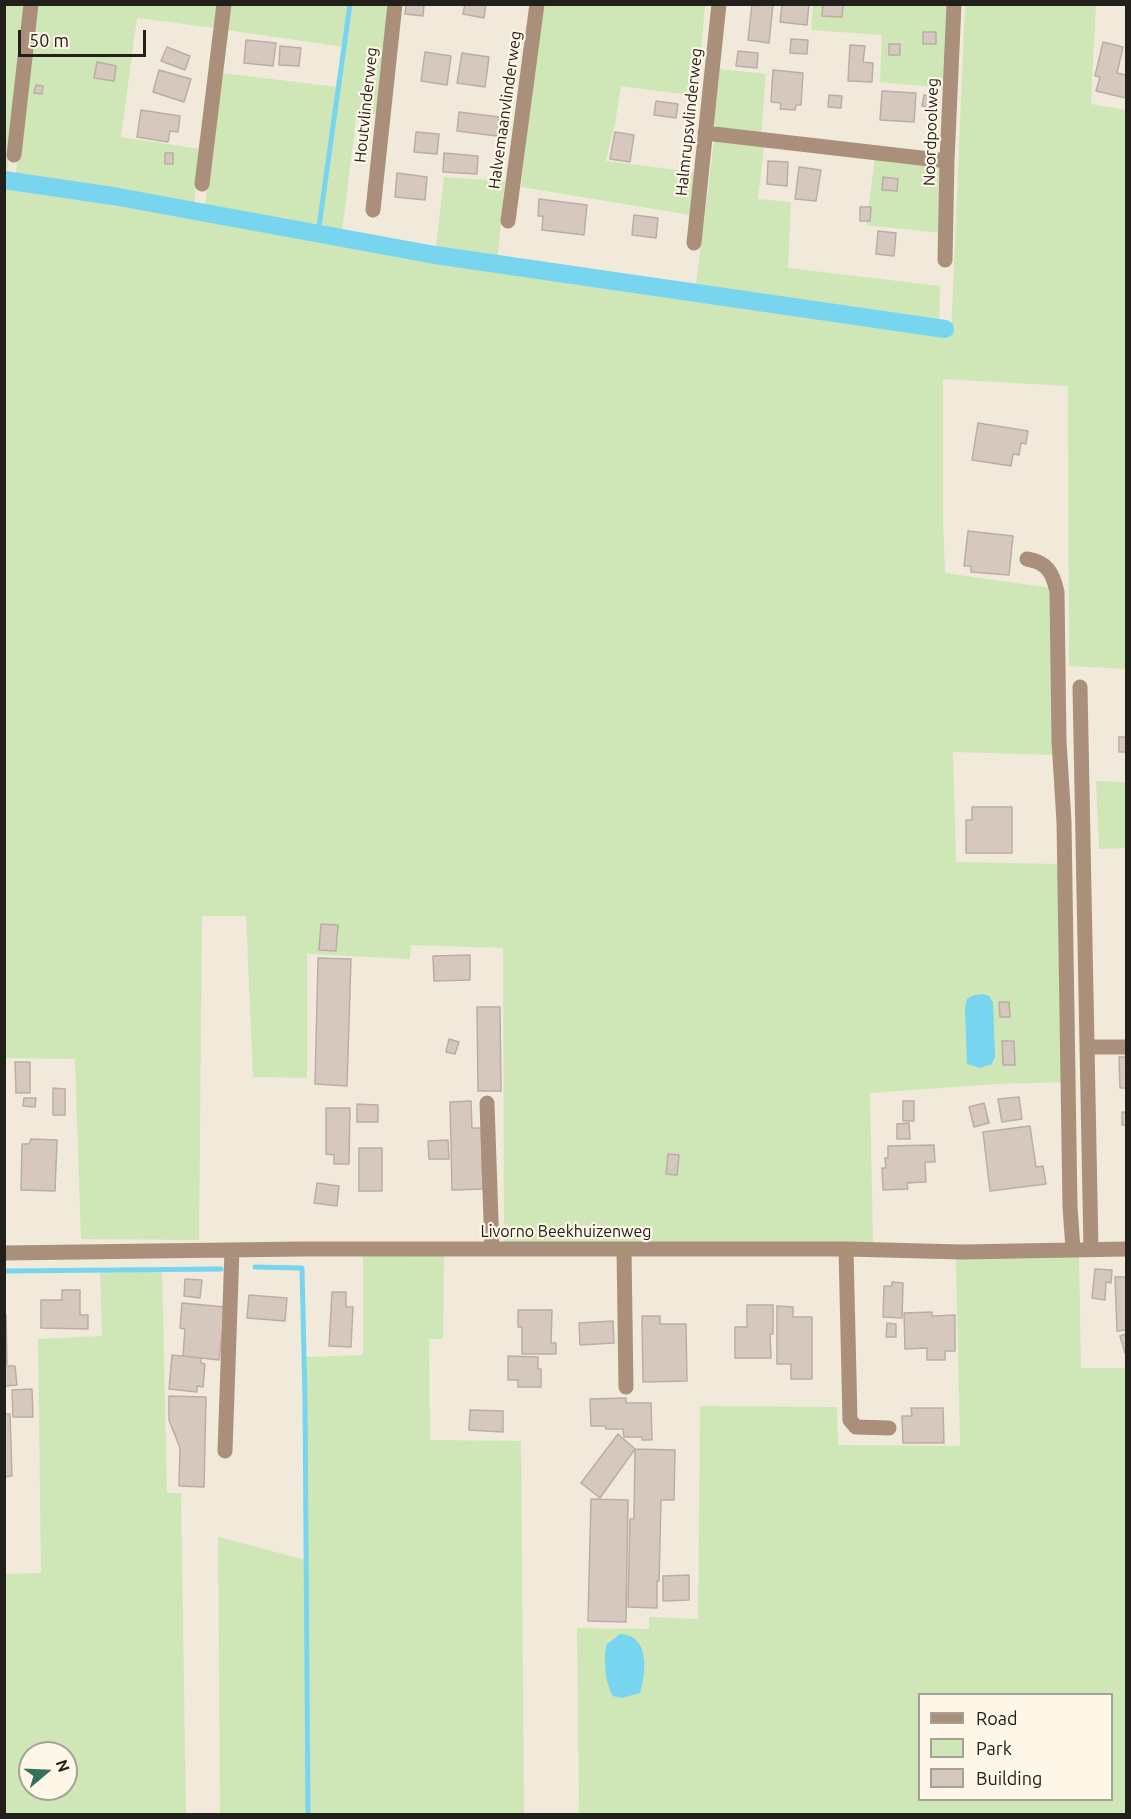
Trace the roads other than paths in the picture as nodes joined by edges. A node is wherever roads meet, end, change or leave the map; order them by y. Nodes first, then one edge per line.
1 (31, 4) edge
2 (224, 4) edge
3 (395, 4) edge
4 (537, 4) edge
5 (719, 4) edge
6 (954, 4) edge
7 (705, 133) junction
8 (14, 155) dead end
9 (947, 161) junction
10 (202, 184) dead end
11 (373, 210) dead end
12 (508, 221) dead end
13 (694, 243) dead end
14 (945, 260) dead end
15 (1027, 559) dead end
16 (1080, 687) dead end
17 (1087, 1047) junction
18 (1126, 1047) edge
19 (487, 1103) dead end
20 (846, 1249) junction
21 (1073, 1249) junction
22 (1091, 1249) junction
23 (1126, 1249) edge
24 (232, 1250) junction
25 (492, 1250) junction
26 (624, 1250) junction
27 (4, 1253) edge
28 (626, 1387) dead end
29 (890, 1428) dead end
30 (225, 1450) dead end

1 - 8 street
2 - 10 street
3 - 11 street, Houtvlinderweg
4 - 12 street, Halvemaanvlinderweg
5 - 7 street, Halmrupsvlinderweg
6 - 9 street, Noordpoolweg
7 - 9 street
7 - 13 street, Halmrupsvlinderweg
9 - 14 street, Noordpoolweg
15 - 21 street
16 - 17 street
17 - 18 street
17 - 22 street
19 - 25 street
20 - 21 street, Livorno Beekhuizenweg
20 - 26 street, Livorno Beekhuizenweg
20 - 29 street
21 - 22 street, Livorno Beekhuizenweg
22 - 23 street, Livorno Beekhuizenweg
24 - 25 street, Livorno Beekhuizenweg
24 - 27 street, Livorno Beekhuizenweg
24 - 30 street
25 - 26 street, Livorno Beekhuizenweg
26 - 28 street

